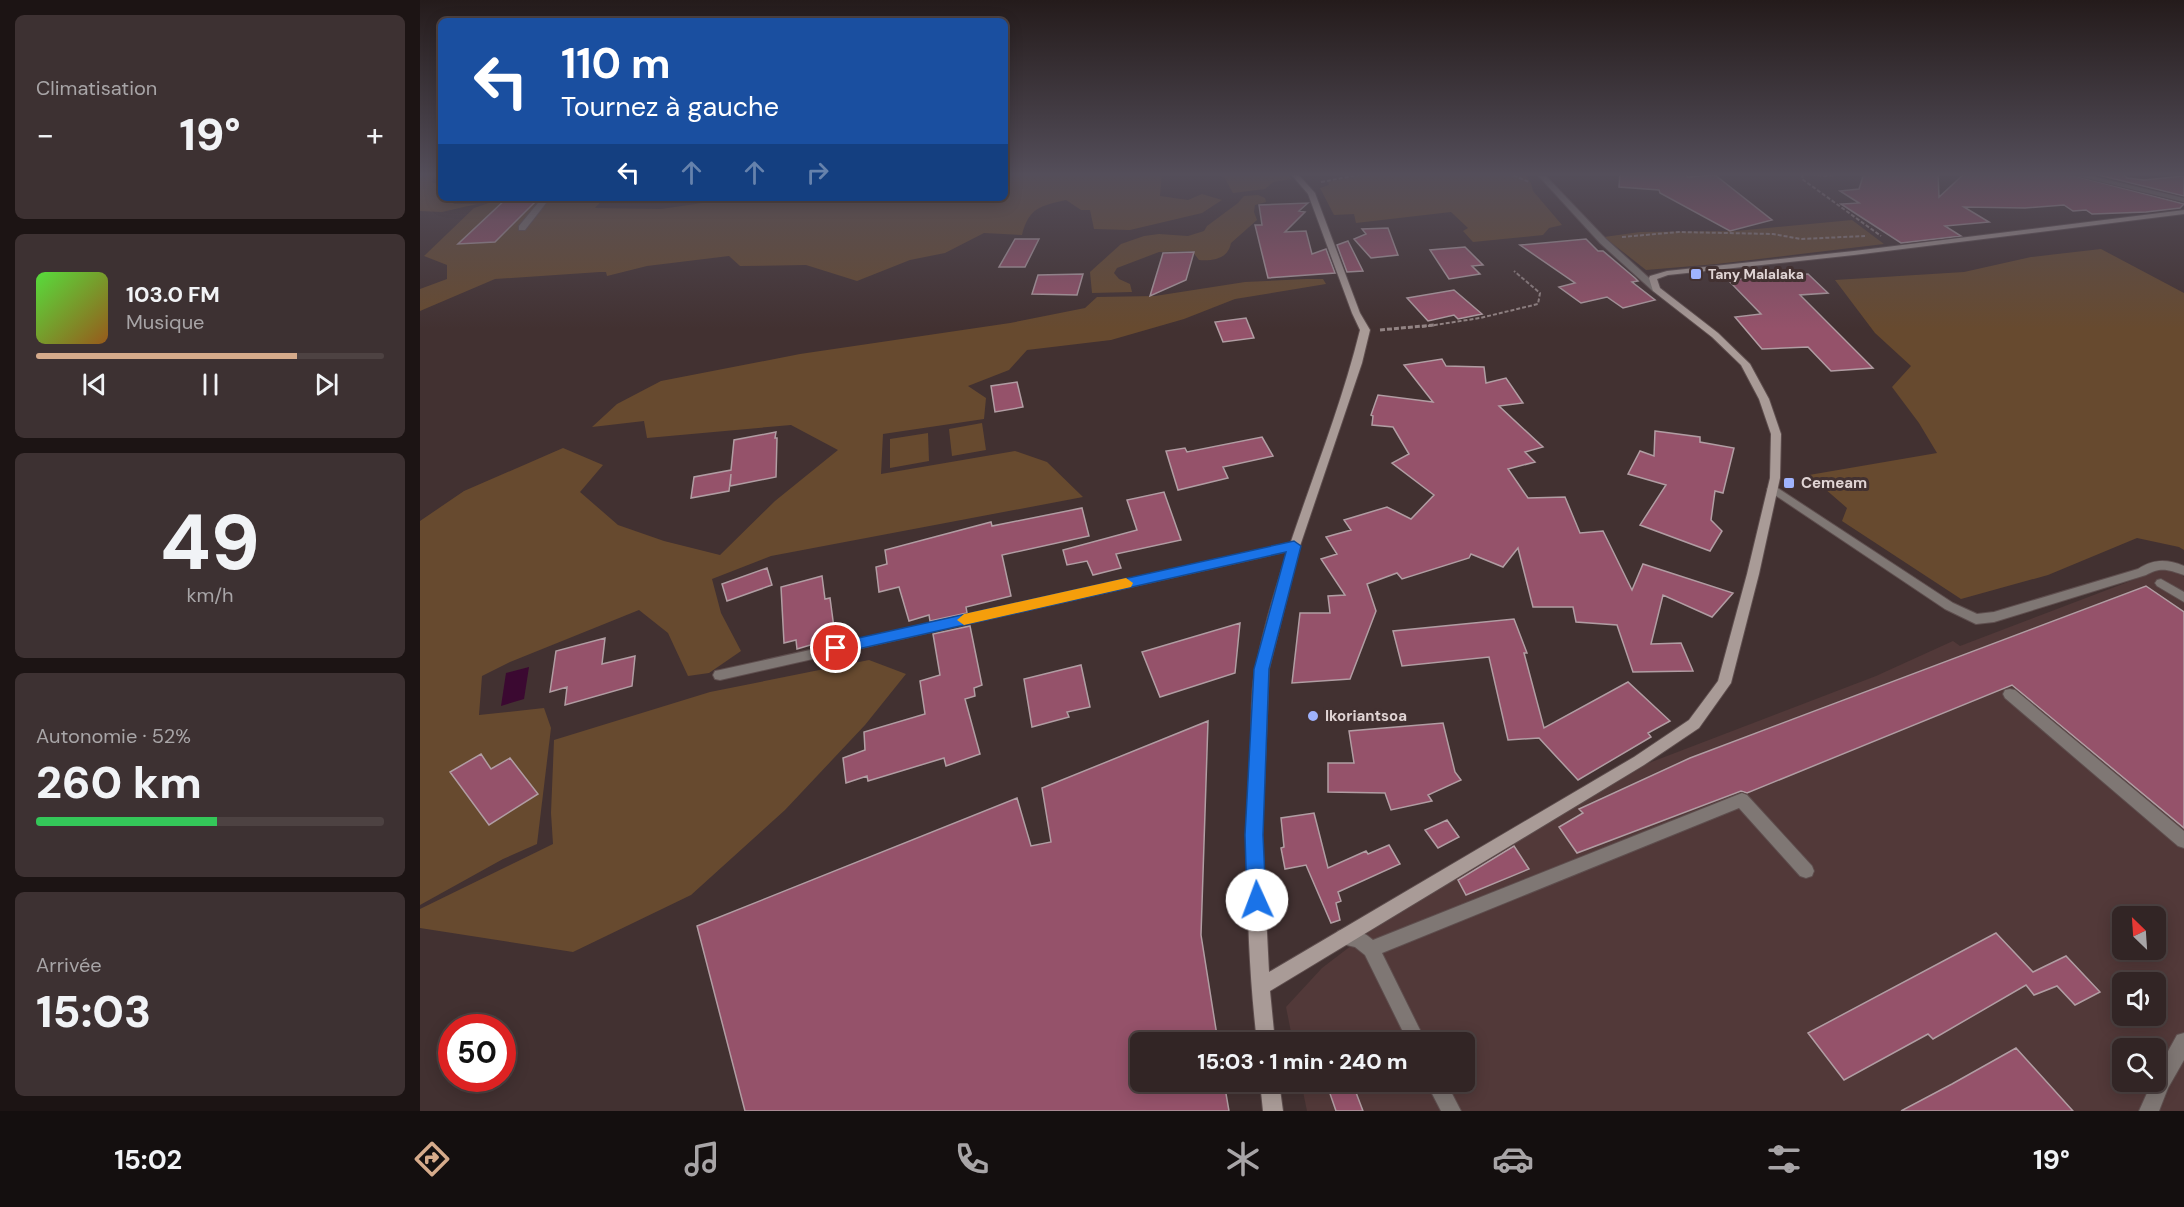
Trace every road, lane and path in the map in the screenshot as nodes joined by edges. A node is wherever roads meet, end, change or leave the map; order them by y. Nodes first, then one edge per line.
1 (525, 225) edge
2 (1323, 225) edge
3 (1588, 225) edge
4 (1866, 225) edge
5 (2081, 225) edge
6 (522, 228) dead end
7 (1603, 241) junction
8 (1514, 271) dead end
9 (1656, 289) junction
10 (1365, 330) junction
11 (1773, 489) junction
12 (1294, 546) junction
13 (2184, 571) edge
14 (2161, 583) dead end
15 (2184, 598) edge
16 (720, 675) dead end
17 (2010, 694) dead end
18 (2184, 841) edge
19 (1806, 871) dead end
20 (1344, 937) junction
21 (1371, 949) junction
22 (1261, 987) junction
23 (1265, 1032) edge
24 (1412, 1032) edge
25 (2184, 1042) edge
26 (1271, 1092) edge
27 (1441, 1092) edge
28 (1273, 1111) edge
29 (1451, 1111) edge
30 (2149, 1111) edge

1 - 6 street
2 - 10 street
3 - 7 street
4 - 7 path
5 - 9 street
7 - 9 street
8 - 10 path
9 - 11 street
10 - 12 street
11 - 13 street
11 - 20 street
12 - 16 street
12 - 22 street
14 - 15 street
17 - 18 street
19 - 21 street
20 - 21 street
20 - 22 street
21 - 24 street
22 - 23 street
25 - 30 street
26 - 28 street
27 - 29 street

